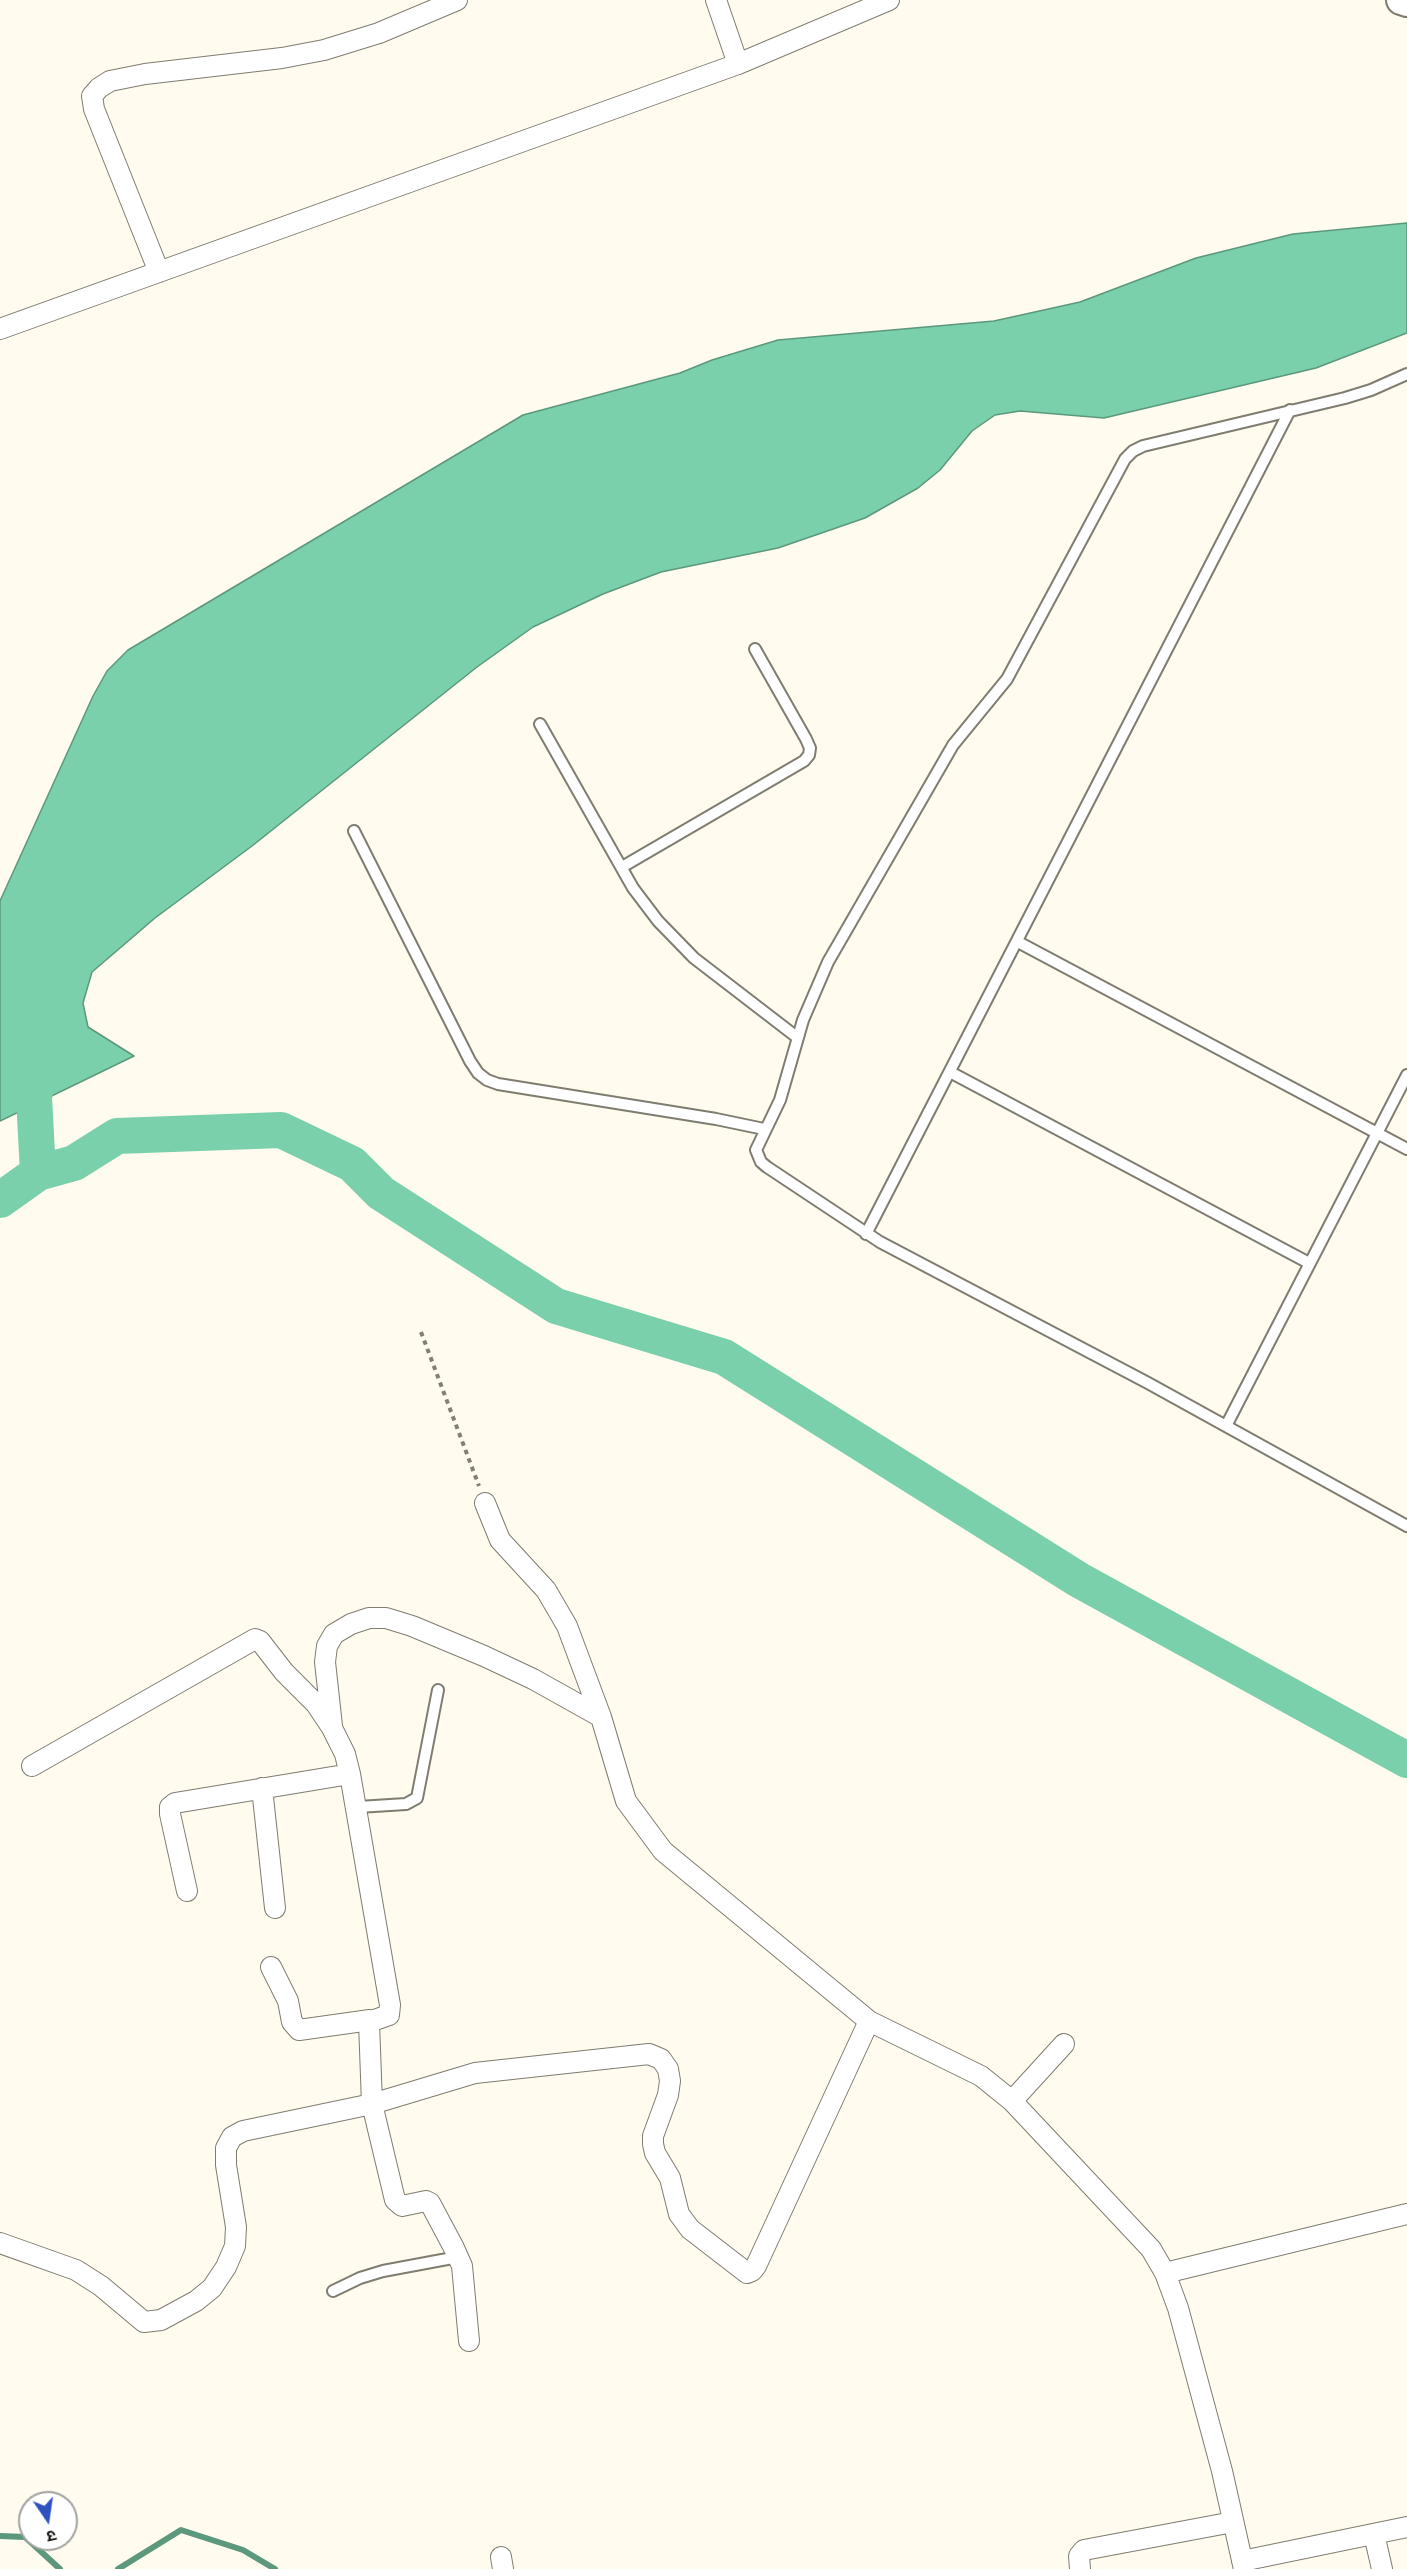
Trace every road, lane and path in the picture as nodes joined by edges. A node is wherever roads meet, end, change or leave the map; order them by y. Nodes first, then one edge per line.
1 (457, 0) edge
2 (716, 0) edge
3 (889, 0) edge
4 (1401, 0) edge
5 (1407, 3) edge
6 (738, 64) junction
7 (159, 272) junction
8 (0, 328) edge
9 (1407, 374) edge
10 (1290, 410) junction
11 (755, 649) dead end
12 (540, 724) dead end
13 (354, 831) dead end
14 (621, 867) junction
15 (1018, 942) junction
16 (798, 1038) junction
17 (950, 1072) junction
18 (1407, 1075) edge
19 (764, 1129) junction
20 (1377, 1133) junction
21 (1407, 1149) edge
22 (866, 1234) junction
23 (1309, 1263) junction
24 (421, 1332) dead end
25 (1226, 1426) junction
26 (485, 1503) joint
27 (1407, 1526) edge
28 (438, 1690) dead end
29 (601, 1718) junction
30 (332, 1728) junction
31 (32, 1766) dead end
32 (350, 1774) junction
33 (262, 1788) junction
34 (358, 1807) junction
35 (187, 1891) dead end
36 (275, 1908) dead end
37 (271, 1967) dead end
38 (370, 2020) junction
39 (869, 2021) junction
40 (1064, 2044) dead end
41 (1012, 2101) junction
42 (372, 2104) junction
43 (1407, 2214) edge
44 (0, 2243) edge
45 (459, 2257) junction
46 (1165, 2272) junction
47 (333, 2291) dead end
48 (469, 2341) dead end
49 (1233, 2522) junction
50 (1407, 2527) edge
51 (1374, 2534) junction
52 (1243, 2565) edge
53 (1080, 2569) edge
54 (1382, 2569) edge

1 - 7 street
2 - 6 street
3 - 6 street
4 - 5 main road
6 - 7 street
7 - 8 street
9 - 10 lane
10 - 15 lane
10 - 16 lane
11 - 14 lane
12 - 14 lane
13 - 19 lane
14 - 16 lane
15 - 17 lane
15 - 20 lane
16 - 19 lane
17 - 22 lane
17 - 23 lane
18 - 20 lane
19 - 22 lane
20 - 21 lane
20 - 23 lane
22 - 25 lane
23 - 25 lane
24 - 26 path
25 - 27 lane
26 - 29 street
28 - 34 lane
29 - 30 street
29 - 39 street
30 - 31 street
30 - 32 street
32 - 33 street
32 - 34 street
33 - 35 street
33 - 36 street
34 - 38 street
37 - 38 street
38 - 42 street
39 - 41 street
39 - 42 street
40 - 41 street
41 - 46 street
42 - 44 street
42 - 45 street
43 - 46 street
45 - 47 lane
45 - 48 street
46 - 49 street
49 - 52 street
49 - 53 street
50 - 51 street
51 - 52 street
51 - 54 street

